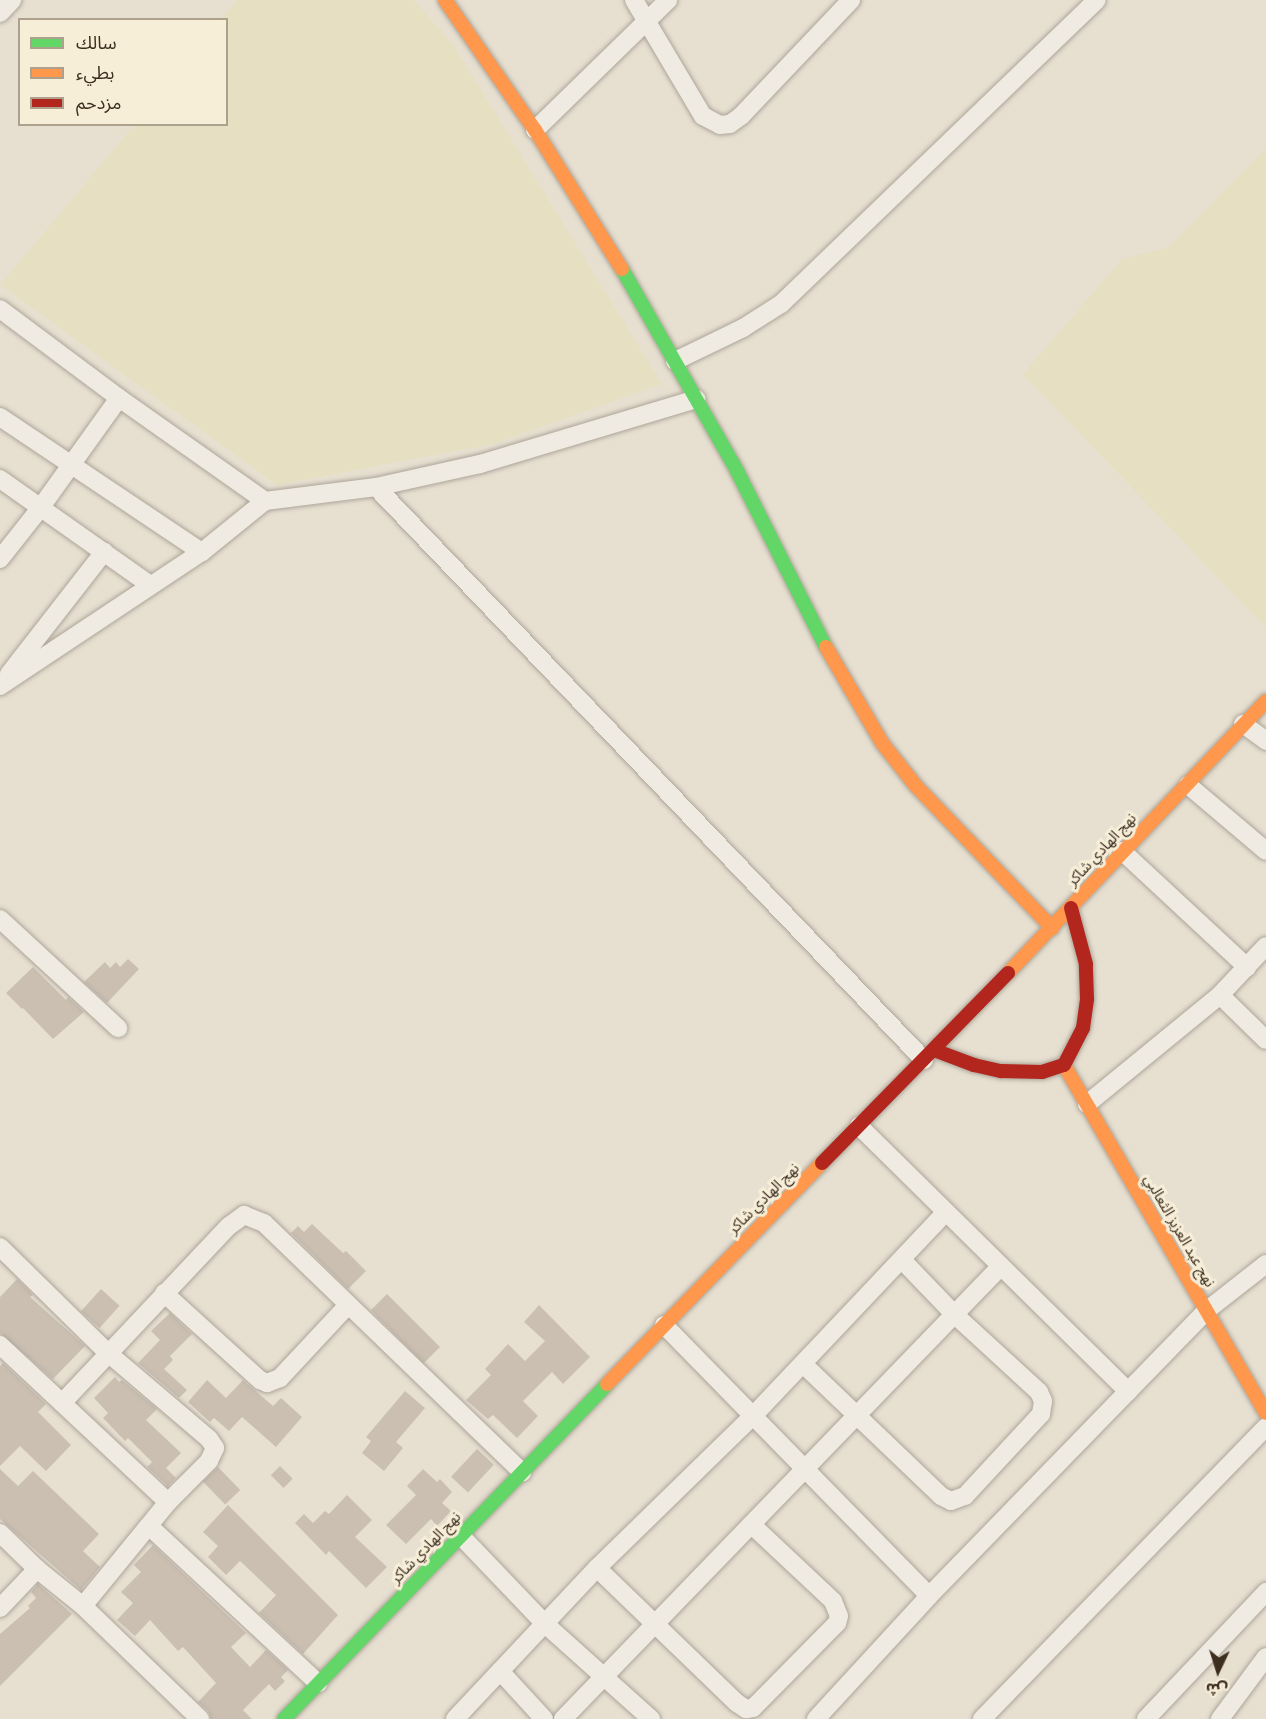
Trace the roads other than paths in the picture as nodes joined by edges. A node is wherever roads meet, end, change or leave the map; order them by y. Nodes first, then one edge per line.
1 (12, 0) edge
2 (445, 0) edge
3 (634, 0) edge
4 (668, 0) edge
5 (851, 0) edge
6 (1097, 0) edge
7 (0, 13) edge
8 (648, 20) junction
9 (535, 130) junction
10 (0, 309) edge
11 (675, 361) junction
12 (119, 398) junction
13 (696, 399) junction
14 (0, 417) edge
15 (71, 465) junction
16 (0, 479) edge
17 (376, 486) junction
18 (265, 501) junction
19 (41, 507) junction
20 (104, 552) junction
21 (202, 552) junction
22 (0, 559) edge
23 (150, 585) junction
24 (0, 686) edge
25 (1266, 701) edge
26 (1244, 724) junction
27 (1266, 741) edge
28 (1188, 785) junction
29 (1266, 850) edge
30 (1122, 851) junction
31 (1071, 908) junction
32 (0, 919) edge
33 (1052, 928) junction
34 (1266, 946) edge
35 (1247, 967) junction
36 (1220, 995) junction
37 (118, 1028) dead end
38 (1266, 1040) edge
39 (929, 1055) junction
40 (1064, 1065) junction
41 (1088, 1104) junction
42 (860, 1126) junction
43 (946, 1212) junction
44 (0, 1247) edge
45 (902, 1260) junction
46 (1266, 1264) edge
47 (1001, 1266) junction
48 (164, 1293) junction
49 (348, 1305) junction
50 (1206, 1311) junction
51 (955, 1315) junction
52 (664, 1325) junction
53 (1, 1347) edge
54 (108, 1353) junction
55 (803, 1364) junction
56 (1128, 1391) junction
57 (62, 1402) junction
58 (1266, 1413) edge
59 (857, 1414) junction
60 (752, 1417) junction
61 (1266, 1427) edge
62 (804, 1467) junction
63 (522, 1472) junction
64 (168, 1502) junction
65 (751, 1524) junction
66 (149, 1526) junction
67 (0, 1533) edge
68 (460, 1536) junction
69 (597, 1568) junction
70 (37, 1569) junction
71 (1266, 1592) edge
72 (929, 1596) junction
73 (83, 1606) junction
74 (0, 1608) edge
75 (544, 1623) junction
76 (654, 1623) junction
77 (1263, 1669) edge
78 (500, 1671) junction
79 (605, 1676) junction
80 (318, 1683) junction
81 (200, 1719) edge
82 (284, 1719) edge
83 (455, 1719) edge
84 (544, 1719) edge
85 (563, 1719) edge
86 (651, 1719) edge
87 (816, 1719) edge
88 (982, 1719) edge
89 (1146, 1719) edge
90 (1220, 1719) edge

1 - 7 street
2 - 9 street
3 - 8 street
4 - 8 street
5 - 8 street
6 - 11 street
8 - 9 street
9 - 11 street
10 - 12 street
11 - 13 street
12 - 15 street
12 - 18 street
13 - 17 street
13 - 33 street
14 - 15 street
15 - 19 street
15 - 21 street
16 - 19 street
17 - 18 street
17 - 39 street
18 - 21 street
19 - 20 street
19 - 22 street
20 - 23 street
20 - 24 street
21 - 23 street
23 - 24 street
25 - 26 street, نهج الهادي شاكر
26 - 27 street
26 - 28 street, نهج الهادي شاكر
28 - 29 street
28 - 30 street, نهج الهادي شاكر
30 - 31 street, نهج الهادي شاكر
30 - 35 street
31 - 33 street, نهج الهادي شاكر
31 - 40 street
32 - 37 street
33 - 39 street, نهج الهادي شاكر
34 - 35 street
35 - 36 street
36 - 38 street
36 - 41 street
39 - 40 street
39 - 42 street, نهج الهادي شاكر
40 - 41 street, نهج عبد العزيز الثعالبي
41 - 50 street, نهج عبد العزيز الثعالبي
42 - 43 street
42 - 52 street, نهج الهادي شاكر
43 - 45 street
43 - 47 street
44 - 54 street
45 - 51 street
45 - 55 street
46 - 50 street
47 - 51 street
47 - 56 street
48 - 49 street
48 - 49 street
48 - 54 street
49 - 63 street
50 - 56 street
50 - 58 street, نهج عبد العزيز الثعالبي
51 - 59 street
51 - 59 street
52 - 60 street
52 - 63 street, نهج الهادي شاكر
53 - 57 street
54 - 57 street
54 - 64 street
55 - 59 street
55 - 60 street
56 - 72 street
57 - 64 street
59 - 62 street
60 - 62 street
60 - 69 street
61 - 88 street
62 - 65 street
62 - 72 street
63 - 68 street, نهج الهادي شاكر
64 - 66 street
65 - 76 street
65 - 76 street
66 - 73 street
66 - 80 street
67 - 70 street
68 - 75 street
68 - 80 street, نهج الهادي شاكر
69 - 75 street
69 - 76 street
70 - 73 street
70 - 74 street
71 - 89 street
72 - 87 street
73 - 81 street
75 - 78 street
75 - 79 street
76 - 79 street
77 - 90 street
78 - 83 street
78 - 84 street
79 - 85 street
79 - 86 street
80 - 82 street, نهج الهادي شاكر

